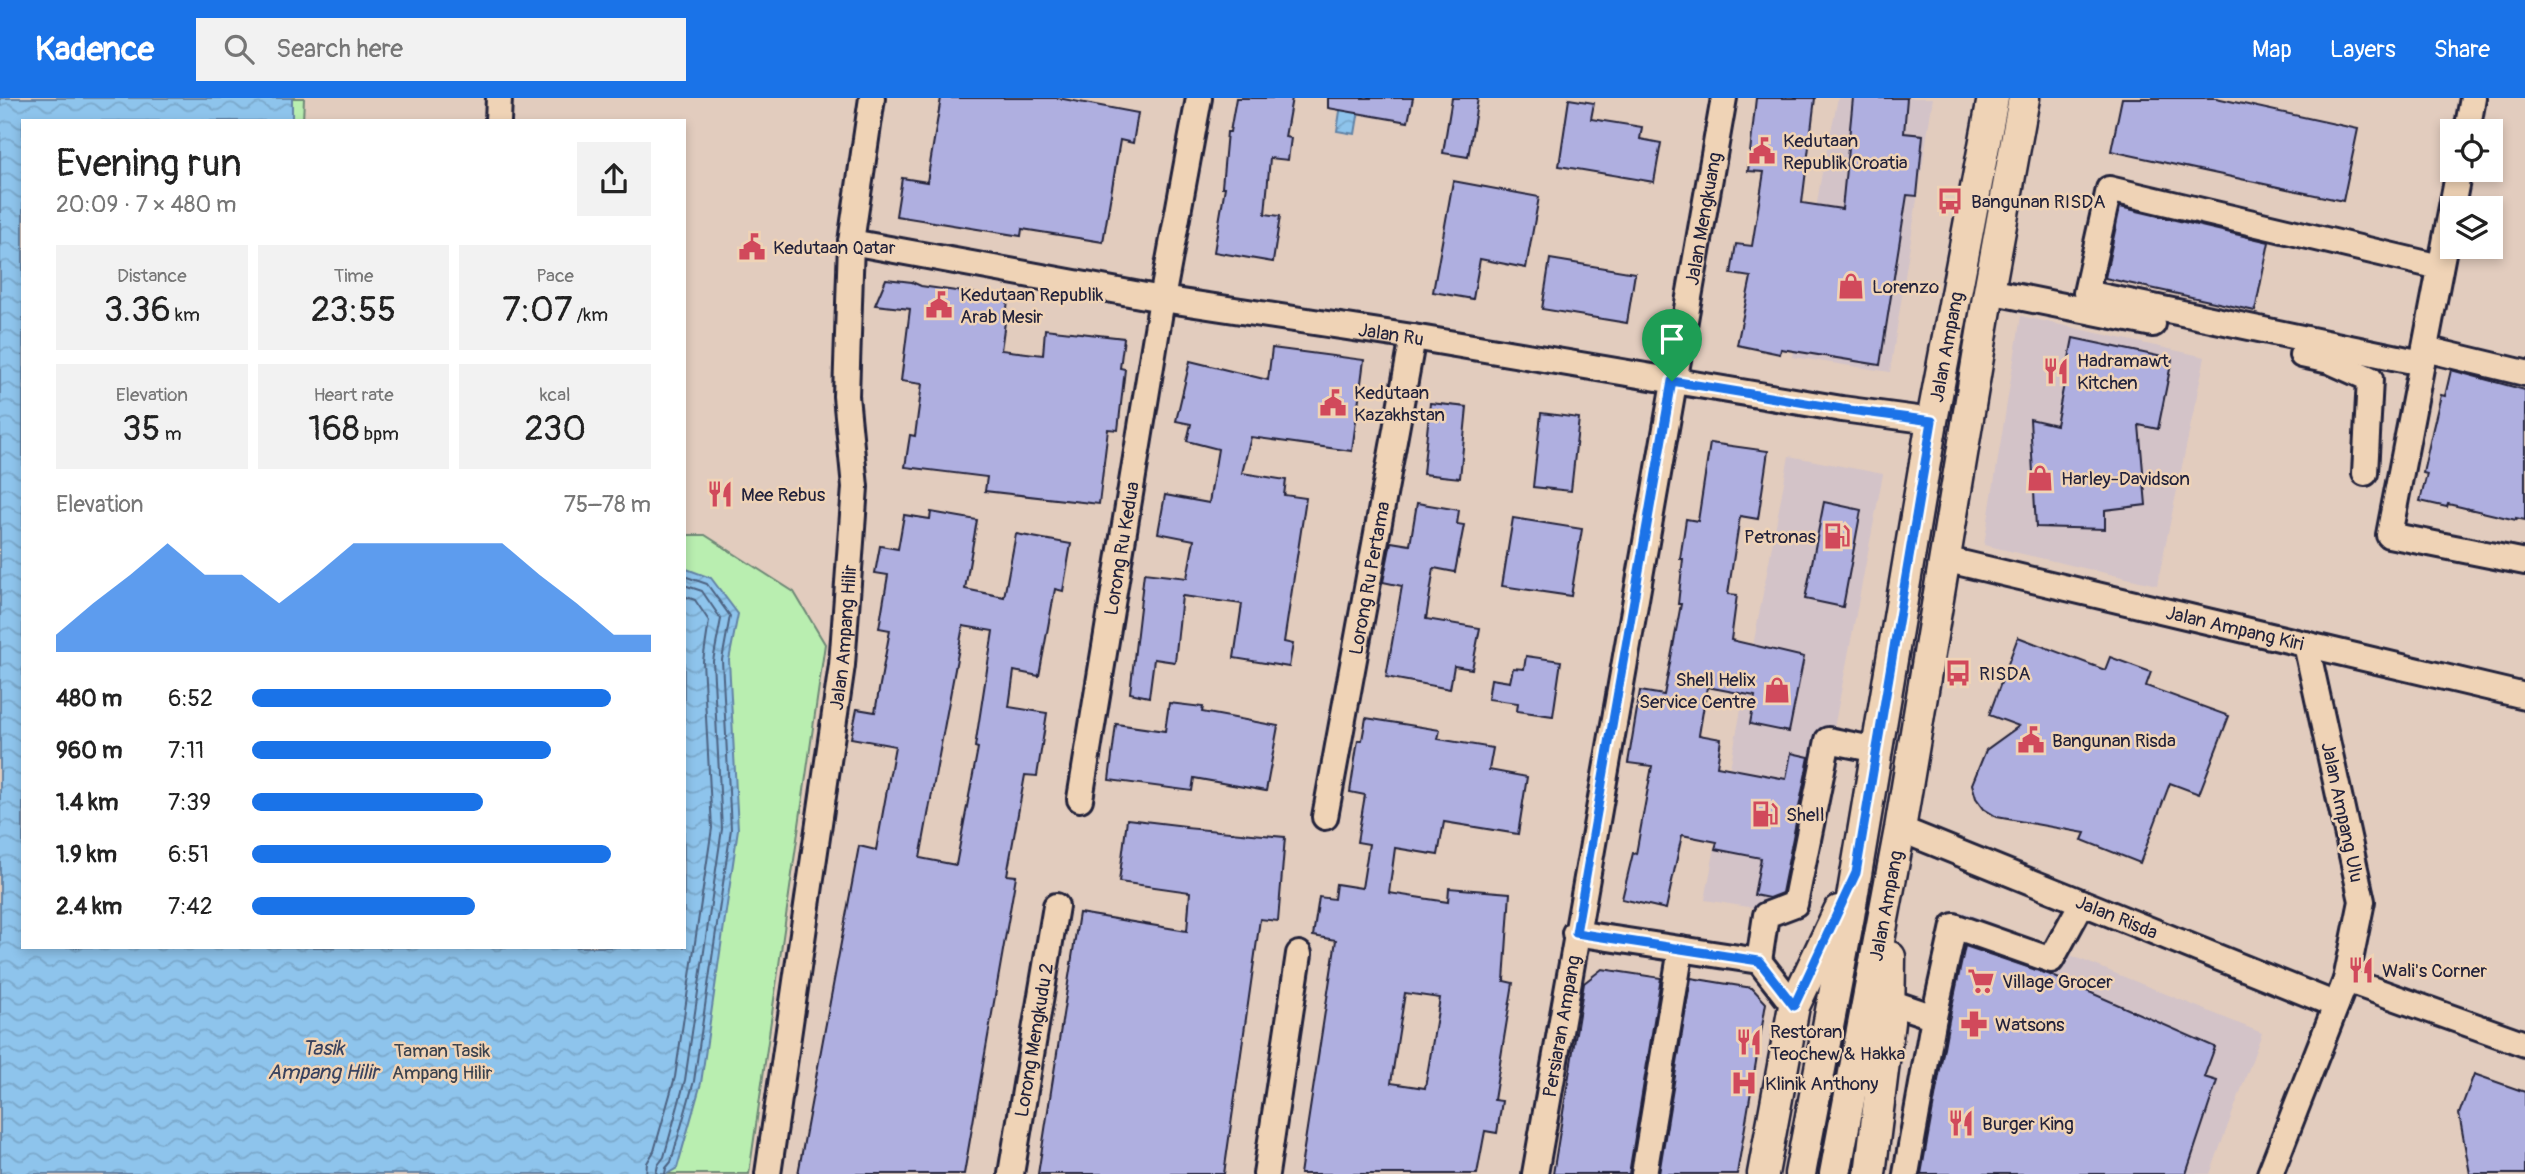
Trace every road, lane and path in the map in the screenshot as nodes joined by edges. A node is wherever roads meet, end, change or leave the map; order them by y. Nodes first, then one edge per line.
1 (499, 98) edge
2 (872, 98) edge
3 (1199, 98) edge
4 (1724, 98) edge
5 (1993, 98) edge
6 (2024, 98) edge
7 (2473, 98) edge
8 (498, 119) edge
9 (2469, 119) edge
10 (2457, 182) edge
11 (851, 242) junction
12 (2440, 267) junction
13 (1989, 291) junction
14 (1162, 299) junction
15 (1413, 337) junction
16 (2423, 356) junction
17 (2525, 373) edge
18 (1672, 381) junction
19 (1932, 421) junction
20 (2365, 473) dead end
21 (1944, 559) junction
22 (2525, 562) edge
23 (2306, 644) junction
24 (2525, 696) edge
25 (1877, 750) junction
26 (1080, 799) dead end
27 (1325, 817) dead end
28 (1900, 829) junction
29 (1856, 873) junction
30 (1889, 887) junction
31 (2082, 903) junction
32 (1056, 906) dead end
33 (1576, 933) junction
34 (1681, 949) junction
35 (1299, 954) dead end
36 (1759, 961) junction
37 (2346, 980) junction
38 (1890, 1002) junction
39 (2336, 1005) junction
40 (1794, 1006) junction
41 (1934, 1017) junction
42 (2525, 1044) edge
43 (768, 1174) edge
44 (1011, 1174) edge
45 (1266, 1174) edge
46 (1535, 1174) edge
47 (1644, 1174) edge
48 (1763, 1174) edge
49 (1800, 1174) edge
50 (1835, 1174) edge
51 (1870, 1174) edge
52 (1906, 1174) edge
53 (2270, 1174) edge

1 - 8 street
2 - 11 street, Jalan Ampang Hilir
3 - 14 street
4 - 18 street, Jalan Mengkuang
5 - 19 main road, Jalan Ampang
6 - 13 main road, Jalan Ampang
7 - 9 street
10 - 12 street
11 - 14 street, Jalan Ru
11 - 43 street, Jalan Ampang Hilir
12 - 16 street
12 - 16 street
13 - 20 street
13 - 21 main road, Jalan Ampang
14 - 15 street, Jalan Ru
14 - 26 street, Lorong Ru Kedua
15 - 18 street, Jalan Ru
15 - 27 street, Lorong Ru Pertama
16 - 17 street
16 - 22 street
18 - 19 street, Jalan Ru
18 - 33 street, Persiaran Ampang
19 - 25 main road, Jalan Ampang
21 - 23 street, Jalan Ampang Kiri
21 - 28 main road, Jalan Ampang
23 - 24 street, Jalan Ampang Kiri
23 - 37 street, Jalan Ampang Ulu
25 - 29 main road, Jalan Ampang
25 - 36 street
28 - 30 main road, Jalan Ampang
28 - 31 street, Jalan Risda
29 - 40 main road
29 - 49 main road, Jalan Ampang
30 - 38 main road
30 - 50 main road, Jalan Ampang
31 - 39 street, Jalan Risda
31 - 41 street
32 - 44 street, Lorong Mengkudu 2
33 - 34 street
33 - 46 street, Persiaran Ampang
34 - 36 street
34 - 47 street
35 - 45 street
36 - 40 street
37 - 39 street, Jalan Ampang Ulu
37 - 42 street
38 - 41 street
38 - 51 main road
39 - 53 street, Jalan Ampang Ulu
40 - 48 main road
41 - 52 street

